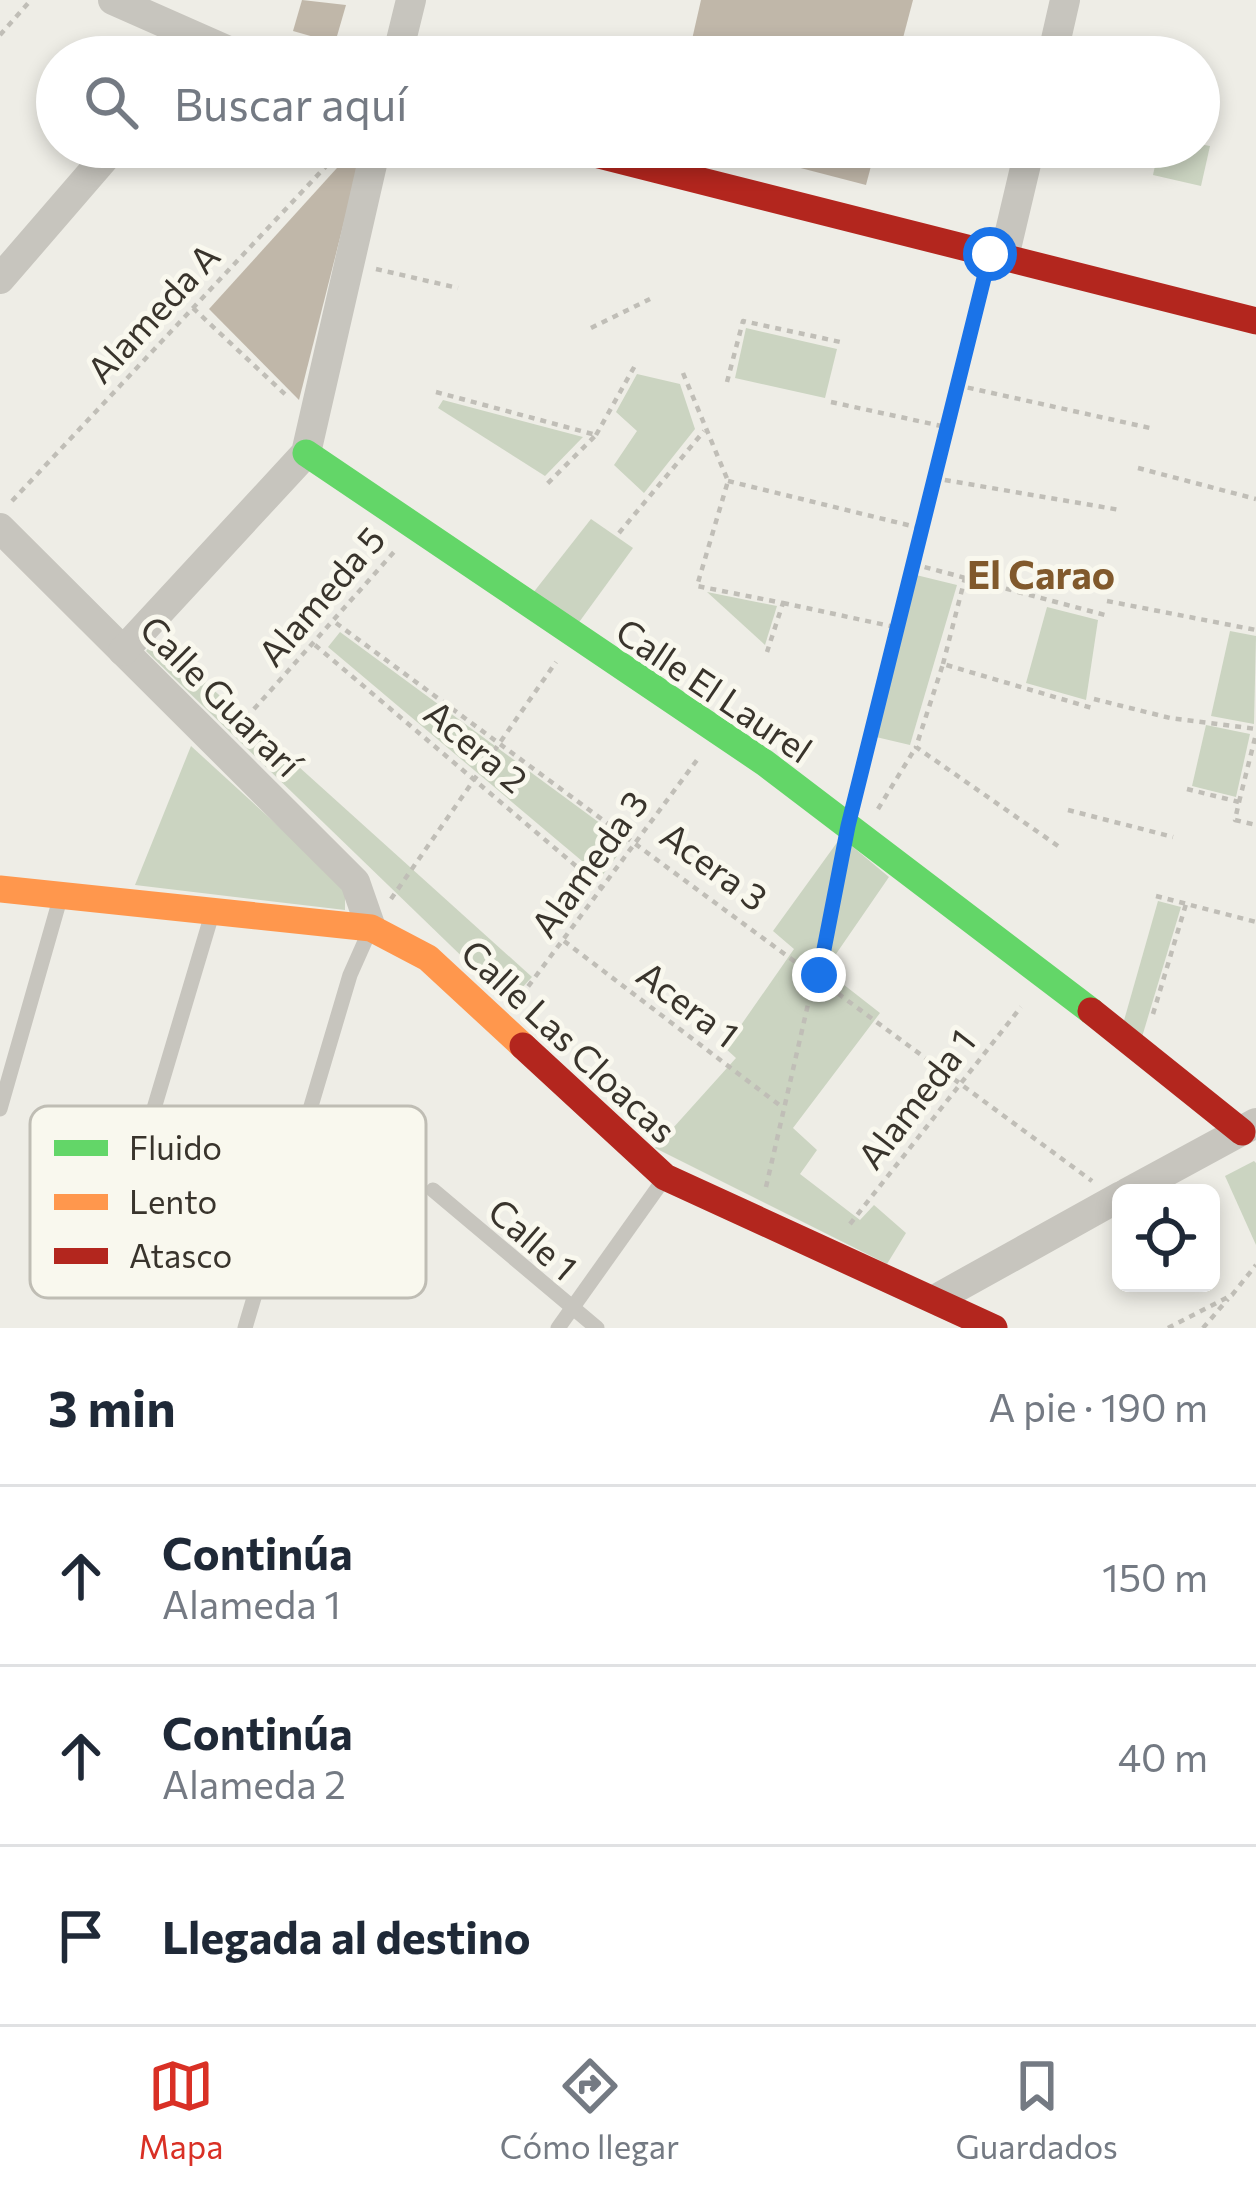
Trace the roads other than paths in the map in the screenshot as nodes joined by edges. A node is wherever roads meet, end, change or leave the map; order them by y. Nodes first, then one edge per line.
1 (113, 0) edge
2 (411, 0) edge
3 (1065, 0) edge
4 (174, 36) edge
5 (402, 36) edge
6 (1057, 36) edge
7 (96, 168) edge
8 (371, 168) edge
9 (651, 168) edge
10 (1024, 168) edge
11 (997, 255) junction
12 (0, 279) edge
13 (1256, 321) edge
14 (310, 437) junction
15 (0, 528) edge
16 (123, 651) junction
17 (0, 890) edge
18 (61, 894) junction
19 (212, 912) junction
20 (371, 928) junction
21 (154, 1106) edge
22 (311, 1106) edge
23 (0, 1109) edge
24 (1249, 1127) edge
25 (665, 1178) junction
26 (1143, 1184) edge
27 (433, 1190) dead end
28 (1112, 1201) edge
29 (254, 1298) edge
30 (936, 1299) junction
31 (571, 1310) junction
32 (245, 1328) edge
33 (558, 1328) edge
34 (597, 1328) edge
35 (994, 1328) edge

1 - 4 street
2 - 5 street
3 - 6 street
7 - 12 street
8 - 14 street
9 - 11 street
10 - 11 street
11 - 13 street
14 - 16 street
14 - 24 street, Calle El Laurel
15 - 16 street, Calle Guararí
16 - 20 street, Calle Guararí
17 - 18 street, Calle Las Cloacas
18 - 19 street, Calle Las Cloacas
18 - 23 lane
19 - 20 street, Calle Las Cloacas
19 - 21 lane
20 - 22 lane
20 - 25 street, Calle Las Cloacas
24 - 26 street
25 - 30 street, Calle Las Cloacas
25 - 31 lane
27 - 31 lane, Calle 1
28 - 30 street
29 - 32 lane
30 - 35 street, Calle Las Cloacas
31 - 33 lane
31 - 34 lane, Calle 1

